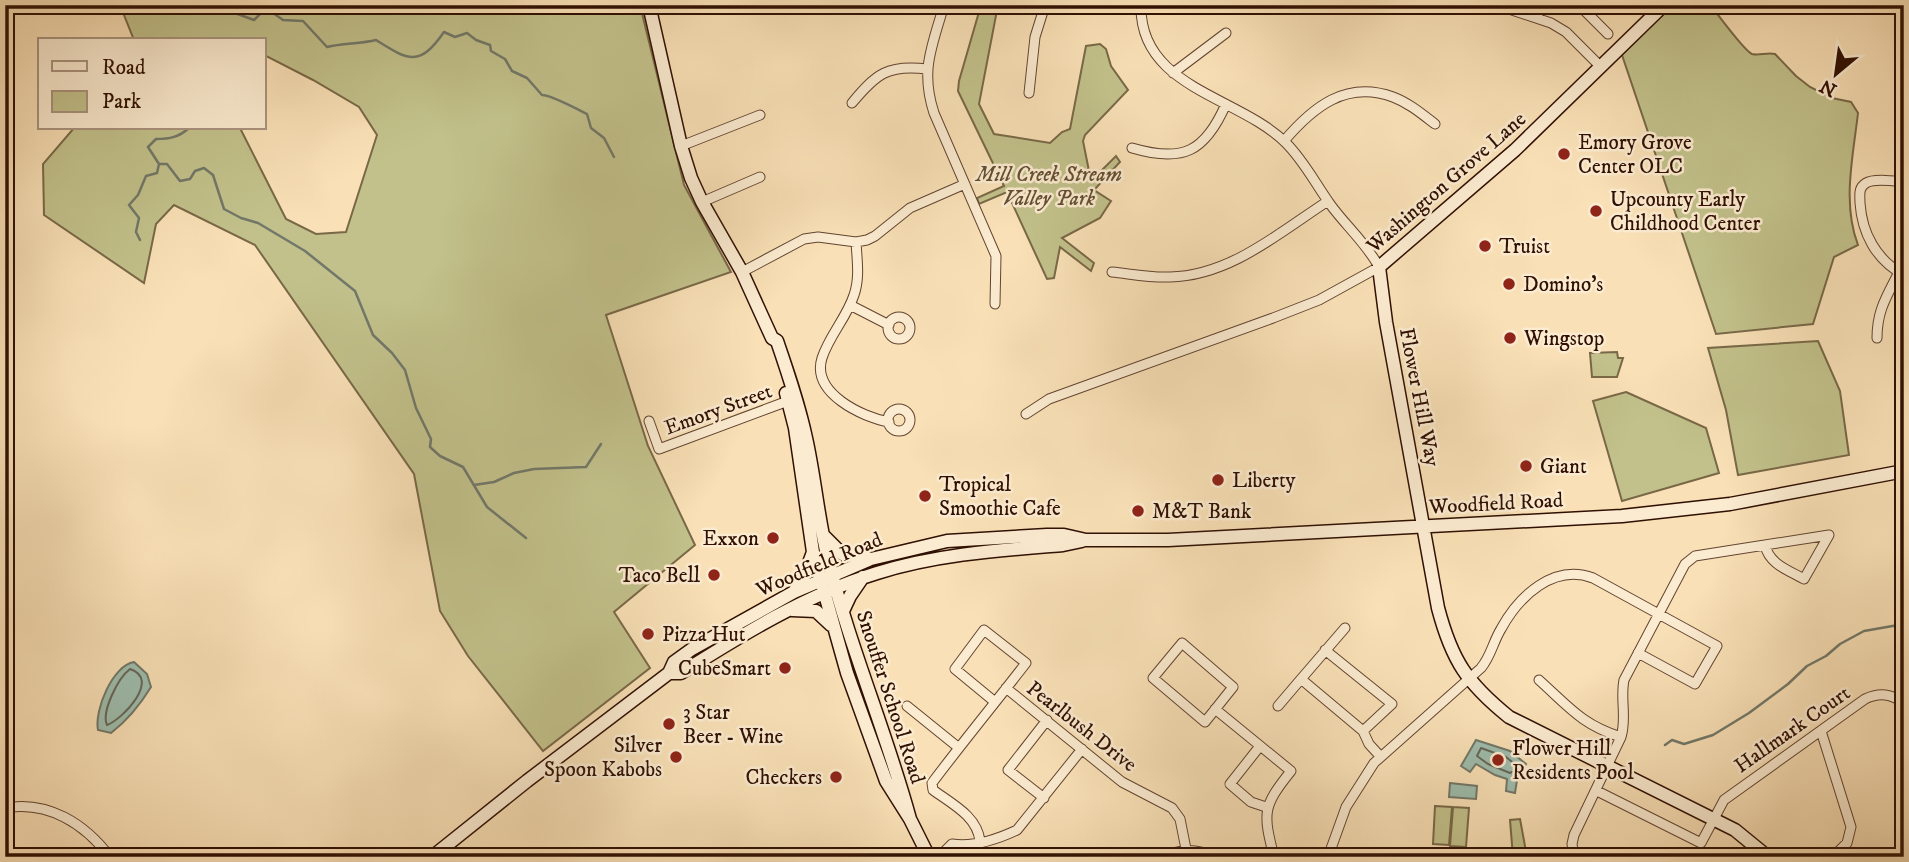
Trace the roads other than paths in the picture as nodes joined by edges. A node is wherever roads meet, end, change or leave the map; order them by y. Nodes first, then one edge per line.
1 (649, 5) edge
2 (944, 5) edge
3 (1045, 5) edge
4 (1141, 5) edge
5 (1497, 5) edge
6 (1541, 5) edge
7 (1579, 5) edge
8 (1664, 5) edge
9 (1537, 18) junction
10 (1226, 33) dead end
11 (1608, 34) dead end
12 (1600, 66) junction
13 (927, 69) junction
14 (1173, 74) junction
15 (1029, 93) dead end
16 (852, 103) dead end
17 (1226, 104) junction
18 (760, 115) dead end
19 (1435, 124) dead end
20 (1284, 141) junction
21 (681, 146) junction
22 (1132, 148) dead end
23 (760, 177) dead end
24 (1904, 181) edge
25 (965, 184) junction
26 (1328, 201) junction
27 (702, 202) junction
28 (856, 242) junction
29 (1379, 267) junction
30 (742, 272) junction
31 (1111, 272) dead end
32 (1901, 273) edge
33 (995, 304) dead end
34 (850, 305) junction
35 (889, 325) dead end
36 (772, 338) junction
37 (1877, 338) dead end
38 (788, 401) junction
39 (1026, 414) dead end
40 (649, 421) dead end
41 (889, 422) dead end
42 (1904, 471) edge
43 (1424, 526) junction
44 (822, 533) junction
45 (1086, 540) junction
46 (1765, 545) junction
47 (813, 552) junction
48 (871, 559) junction
49 (863, 578) junction
50 (828, 584) junction
51 (794, 592) junction
52 (789, 610) junction
53 (843, 611) junction
54 (1659, 614) junction
55 (833, 627) junction
56 (1345, 628) dead end
57 (1325, 650) junction
58 (1638, 653) junction
59 (669, 673) junction
60 (1301, 679) junction
61 (1469, 680) junction
62 (1539, 680) dead end
63 (1006, 688) junction
64 (995, 702) junction
65 (1904, 702) edge
66 (907, 706) dead end
67 (1278, 706) dead end
68 (1215, 709) junction
69 (1047, 720) junction
70 (1363, 731) junction
71 (1821, 731) junction
72 (1621, 737) junction
73 (1260, 746) junction
74 (959, 748) junction
75 (1083, 749) junction
76 (1380, 756) junction
77 (1609, 767) junction
78 (1597, 791) junction
79 (1044, 798) junction
80 (1266, 807) junction
81 (5, 808) edge
82 (1713, 818) junction
83 (910, 819) junction
84 (980, 841) junction
85 (964, 846) junction
86 (1186, 849) junction
87 (110, 857) edge
88 (432, 857) edge
89 (929, 857) edge
90 (939, 857) edge
91 (957, 857) edge
92 (1166, 857) edge
93 (1215, 857) edge
94 (1274, 857) edge
95 (1303, 857) edge
96 (1329, 857) edge
97 (1574, 857) edge
98 (1768, 857) edge
99 (1833, 857) edge

1 - 21 main road
2 - 13 street
3 - 15 street
4 - 14 street
5 - 9 street
6 - 9 street
7 - 11 street
8 - 12 main road, Washington Grove Lane
9 - 12 street
10 - 14 street
12 - 29 main road, Washington Grove Lane
13 - 16 street
13 - 25 street
14 - 17 street
17 - 20 street
17 - 22 street
18 - 21 street
19 - 20 street
20 - 26 street
21 - 27 main road
23 - 27 street
24 - 32 street
25 - 28 street
25 - 33 street
26 - 29 street
26 - 31 street
27 - 30 main road
28 - 30 street
28 - 34 street
29 - 39 street, Washington Grove Lane
29 - 43 main road, Flower Hill Way
30 - 36 main road
32 - 37 street
34 - 35 street
34 - 41 street
36 - 38 main road
36 - 44 main road
38 - 40 street, Emory Street
38 - 47 main road
42 - 43 main road, Woodfield Road
43 - 45 main road, Woodfield Road
43 - 61 main road, Flower Hill Way
44 - 48 main road
44 - 50 main road
45 - 48 main road, Woodfield Road
45 - 49 main road, Woodfield Road
46 - 46 street
46 - 54 street
47 - 50 main road
47 - 51 main road
48 - 50 main road, Woodfield Road
49 - 50 main road, Woodfield Road
49 - 53 main road
50 - 51 main road, Woodfield Road
50 - 52 main road, Woodfield Road
50 - 53 main road, Snouffer School Road
50 - 55 main road, Snouffer School Road
51 - 59 main road, Woodfield Road
52 - 55 main road
52 - 59 main road, Woodfield Road
53 - 83 main road, Snouffer School Road
54 - 58 street
54 - 58 street
54 - 61 street
55 - 83 main road, Snouffer School Road
56 - 57 street
57 - 60 street
57 - 70 street
58 - 72 street
59 - 88 main road, Woodfield Road
60 - 67 street
60 - 70 street
61 - 76 street
61 - 77 main road, Flower Hill Way
62 - 72 street
63 - 64 street
63 - 64 street
63 - 69 street, Pearlbush Drive
64 - 74 street
65 - 71 street, Hallmark Court
66 - 74 street
68 - 68 street
68 - 73 street
69 - 75 street, Pearlbush Drive
69 - 79 street
70 - 76 street
71 - 82 street, Hallmark Court
71 - 99 street
72 - 77 street
73 - 80 street
73 - 80 street
74 - 84 street
75 - 79 street
75 - 86 street, Pearlbush Drive
76 - 96 street
77 - 78 street
77 - 82 main road, Flower Hill Way
78 - 82 street, Hallmark Court
78 - 97 street
79 - 84 street
80 - 94 street
81 - 87 street
82 - 98 main road, Flower Hill Way
83 - 89 main road, Snouffer School Road
84 - 85 street
85 - 90 street
85 - 91 street
86 - 92 street
86 - 93 street
95 - 96 street

